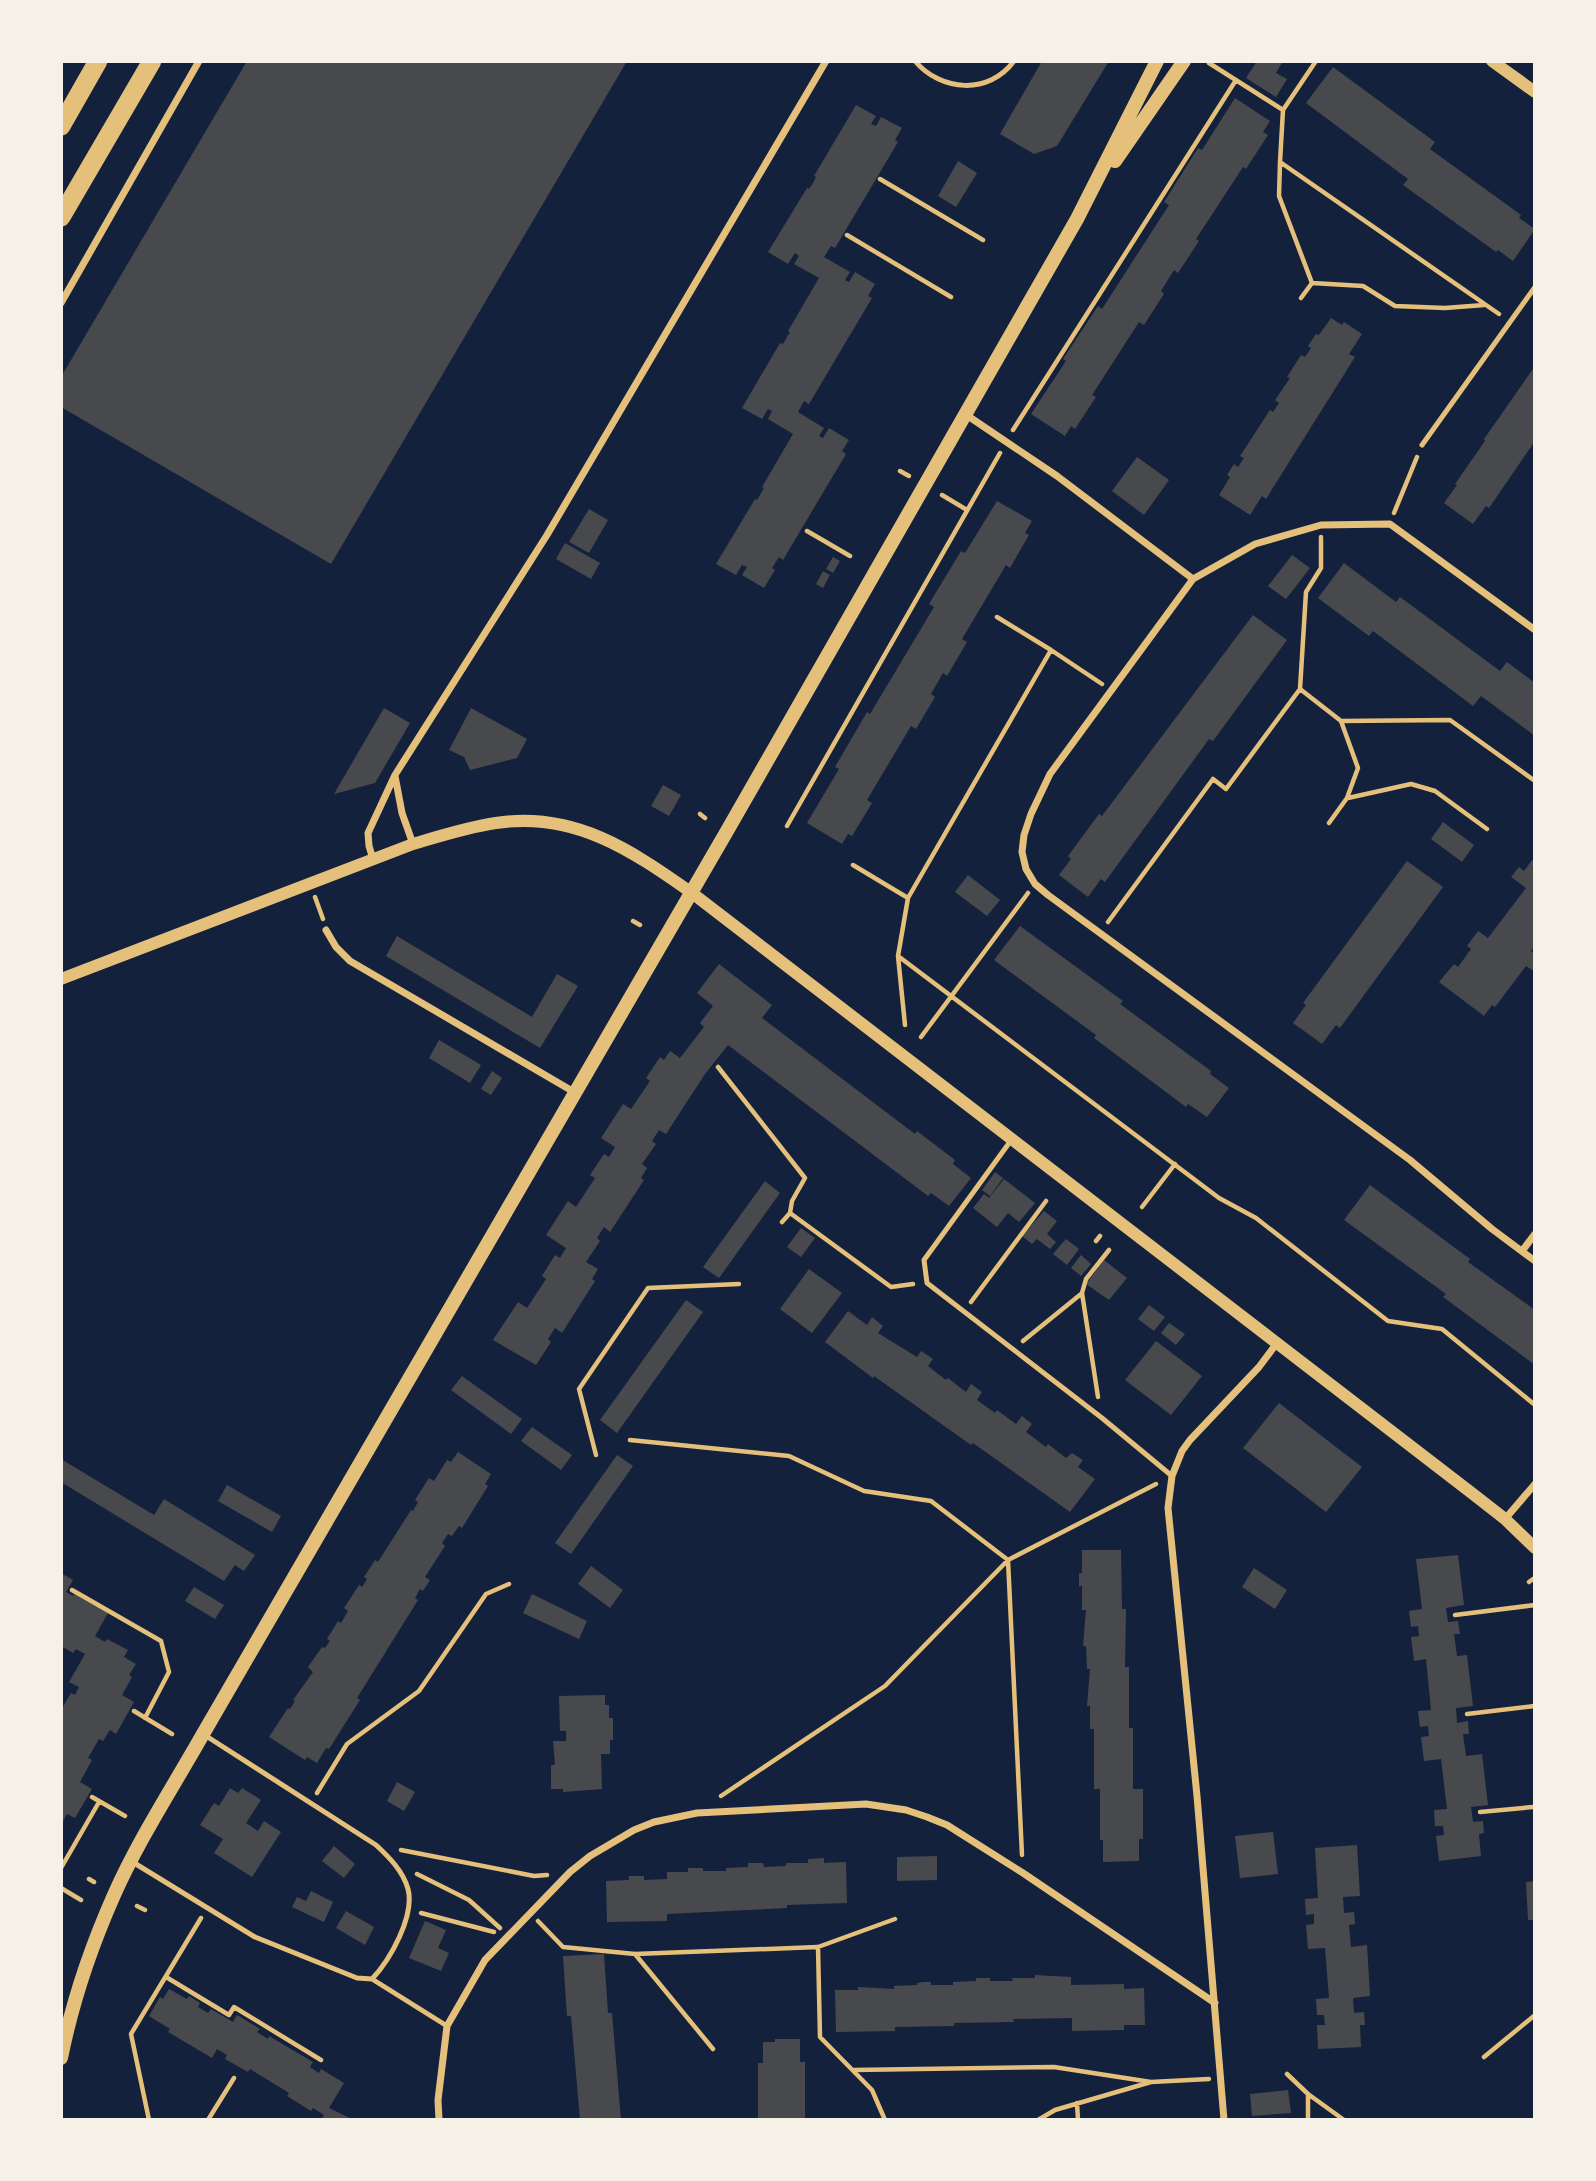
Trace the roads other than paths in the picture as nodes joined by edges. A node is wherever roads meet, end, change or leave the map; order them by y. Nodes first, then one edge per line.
1 (99, 61) edge
2 (152, 61) edge
3 (200, 61) edge
4 (826, 61) edge
5 (915, 61) edge
6 (1014, 61) edge
7 (1157, 61) edge
8 (1184, 61) edge
9 (1492, 61) edge
10 (1535, 92) edge
11 (61, 126) edge
12 (1088, 199) junction
13 (61, 217) edge
14 (1535, 287) edge
15 (61, 303) edge
16 (965, 415) junction
17 (1422, 445) road end
18 (1193, 579) junction
19 (1535, 630) edge
20 (395, 775) junction
21 (413, 844) junction
22 (373, 859) junction
23 (692, 893) junction
24 (326, 930) road end
25 (61, 979) edge
26 (574, 1093) junction
27 (1012, 1139) junction
28 (1535, 1234) edge
29 (1522, 1251) junction
30 (1535, 1261) edge
31 (1277, 1343) junction
32 (1172, 1476) junction
33 (1535, 1484) edge
34 (1505, 1519) junction
35 (1535, 1549) edge
36 (202, 1734) junction
37 (131, 1861) junction
38 (372, 1979) junction
39 (1215, 2003) junction
40 (447, 2025) junction
41 (61, 2058) edge
42 (439, 2120) edge
43 (1224, 2120) edge

1 - 11 highway
2 - 13 highway
3 - 15 street
4 - 20 street
5 - 6 lane
7 - 12 main road
8 - 12 main road
9 - 10 street
12 - 16 main road
14 - 17 lane
16 - 18 street
16 - 23 main road
18 - 19 street
18 - 29 street
20 - 21 street
20 - 22 street
21 - 22 street
21 - 23 street
22 - 25 street
23 - 26 main road
23 - 27 street
24 - 26 street
26 - 36 main road
27 - 31 street
27 - 32 lane
28 - 29 street
29 - 30 street
31 - 32 street
31 - 34 street
32 - 39 street
33 - 34 street
34 - 35 street
36 - 37 main road
36 - 38 lane
37 - 38 lane
37 - 41 main road
38 - 40 lane
39 - 40 street
39 - 43 street
40 - 42 street

